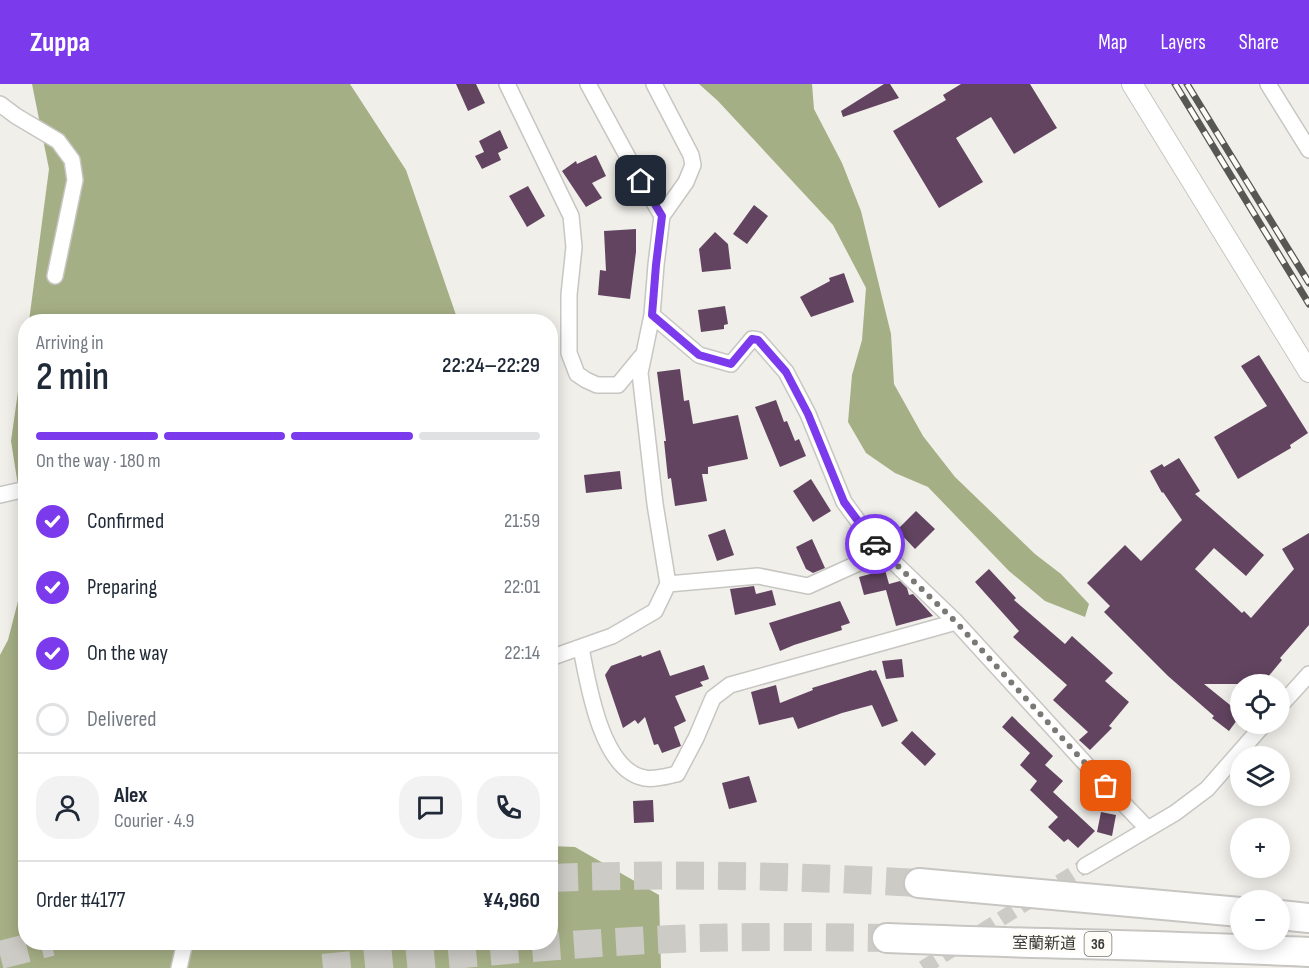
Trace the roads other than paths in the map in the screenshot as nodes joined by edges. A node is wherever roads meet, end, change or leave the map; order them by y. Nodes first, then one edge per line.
1 (507, 84) edge
2 (588, 84) edge
3 (654, 84) edge
4 (1132, 84) edge
5 (1268, 84) edge
6 (0, 104) edge
7 (1309, 150) edge
8 (662, 216) junction
9 (56, 276) dead end
10 (652, 315) junction
11 (645, 351) junction
12 (1309, 372) edge
13 (18, 491) edge
14 (0, 495) edge
15 (883, 552) junction
16 (668, 584) junction
17 (956, 622) junction
18 (581, 648) junction
19 (558, 655) edge
20 (1309, 674) edge
21 (1290, 695) edge
22 (1254, 734) edge
23 (1148, 829) junction
24 (1085, 866) tunnel mouth
25 (919, 883) tunnel mouth
26 (1230, 911) edge
27 (887, 938) tunnel mouth
28 (183, 950) edge
29 (1309, 952) edge
30 (178, 968) edge

1 - 11 street
2 - 8 street
3 - 8 street
4 - 12 street
5 - 7 street
6 - 9 street
8 - 10 street
10 - 11 street
10 - 15 street
11 - 16 street
13 - 14 street
15 - 16 street
15 - 17 street
16 - 18 street
17 - 18 street
17 - 23 street
18 - 19 street
20 - 21 street
22 - 23 street
23 - 24 street
25 - 26 highway
27 - 29 highway, 室蘭新道 / 36
28 - 30 street

